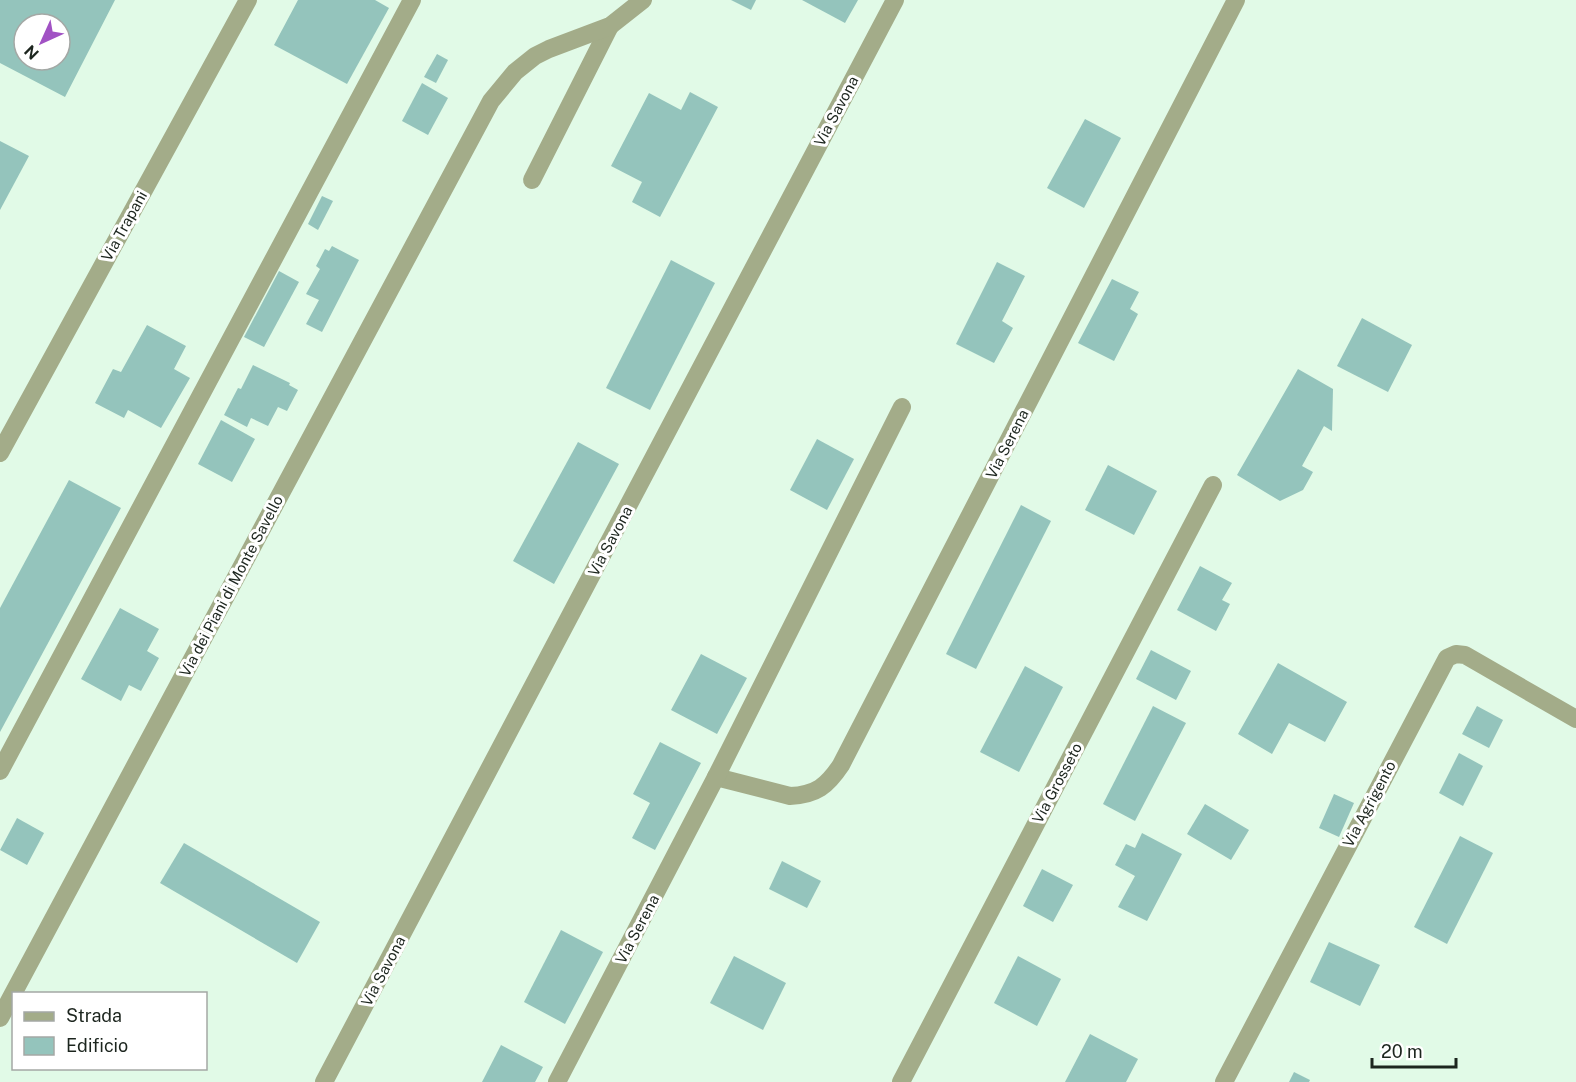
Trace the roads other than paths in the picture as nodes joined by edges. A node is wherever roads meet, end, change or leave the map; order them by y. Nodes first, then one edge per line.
1 (248, 0) edge
2 (412, 0) edge
3 (643, 0) edge
4 (895, 0) edge
5 (1236, 0) edge
6 (610, 26) junction
7 (532, 180) dead end
8 (902, 407) dead end
9 (0, 453) edge
10 (1213, 485) dead end
11 (1576, 719) edge
12 (0, 771) edge
13 (716, 777) junction
14 (14, 992) edge
15 (12, 996) edge
16 (0, 1018) edge
17 (324, 1082) edge
18 (557, 1082) edge
19 (901, 1082) edge
20 (1224, 1082) edge

1 - 9 street, Via Trapani
2 - 12 street
3 - 6 street
4 - 17 street, Via Savona
5 - 13 street, Via Serena
6 - 7 street
6 - 14 street, Via dei Piani di Monte Savello
8 - 13 street, Via Serena
10 - 19 street, Via Grosseto
11 - 20 street, Via Agrigento
13 - 18 street, Via Serena
15 - 16 street, Via dei Piani di Monte Savello

